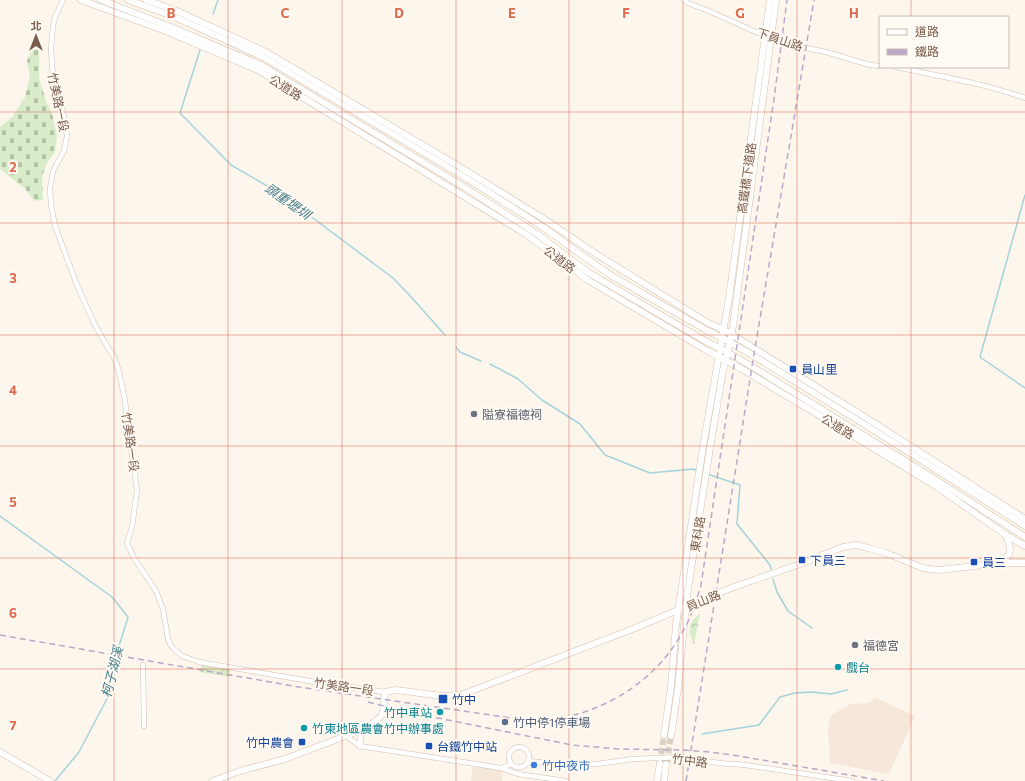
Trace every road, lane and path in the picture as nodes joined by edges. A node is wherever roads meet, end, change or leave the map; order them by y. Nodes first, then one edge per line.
1 (63, 0) edge
2 (81, 0) edge
3 (101, 0) edge
4 (128, 0) edge
5 (146, 0) edge
6 (684, 0) edge
7 (770, 0) edge
8 (776, 0) edge
9 (768, 36) junction
10 (879, 66) edge
11 (901, 68) edge
12 (1025, 98) edge
13 (724, 330) junction
14 (732, 334) junction
15 (722, 338) junction
16 (730, 342) junction
17 (720, 349) junction
18 (727, 352) junction
19 (764, 355) junction
20 (722, 358) junction
21 (763, 362) junction
22 (760, 376) junction
23 (701, 482) junction
24 (939, 485) junction
25 (1025, 519) edge
26 (1025, 526) edge
27 (1006, 535) junction
28 (1025, 537) edge
29 (1025, 546) edge
30 (1002, 563) junction
31 (1025, 563) edge
32 (686, 606) junction
33 (678, 610) junction
34 (143, 665) dead end
35 (385, 692) junction
36 (144, 726) dead end
37 (364, 729) junction
38 (346, 736) junction
39 (360, 746) junction
40 (0, 752) edge
41 (528, 761) junction
42 (512, 764) junction
43 (501, 768) junction
44 (48, 780) edge
45 (213, 781) edge
46 (566, 781) edge
47 (657, 781) edge
48 (664, 781) edge
49 (852, 781) edge

1 - 35 street, 竹美路一段
2 - 20 street, 公道路
3 - 17 street, 公道路
4 - 15 street, 公道路
5 - 13 street, 公道路
6 - 9 street, 下員山路
7 - 9 street, 高鐵橋下道路
8 - 9 street, 高鐵橋下道路
9 - 10 street, 下員山路
9 - 13 street, 高鐵橋下道路
9 - 14 street, 高鐵橋下道路
11 - 12 street
13 - 14 street, 公道路
13 - 15 street, 高鐵橋下道路
14 - 16 street, 東科路
14 - 19 street, 公道路
15 - 16 street, 公道路
15 - 17 street, 高鐵橋下道路
16 - 18 street, 東科路
16 - 21 street, 公道路
17 - 18 street, 公道路
17 - 20 street, 高鐵橋下道路
18 - 20 street, 東科路
18 - 22 street, 公道路
19 - 21 street
19 - 25 street, 公道路
20 - 22 street, 公道路
20 - 23 street, 東科路
21 - 26 street, 公道路
22 - 24 street, 公道路
23 - 32 street, 東科路
23 - 33 street, 東科路
24 - 27 street, 公道路
24 - 28 street, 公道路
27 - 29 street, 公道路
27 - 30 street
30 - 31 street, 員山路
30 - 32 street, 員山路
32 - 33 street, 員山路
32 - 33 street, 東科路
33 - 35 street, 員山路
34 - 36 street
35 - 37 street
37 - 38 street
37 - 39 street
38 - 39 street
38 - 45 street
39 - 43 street
40 - 44 street
41 - 42 street
41 - 42 street
41 - 49 street, 竹中路
42 - 43 street
43 - 46 street
47 - 48 street

